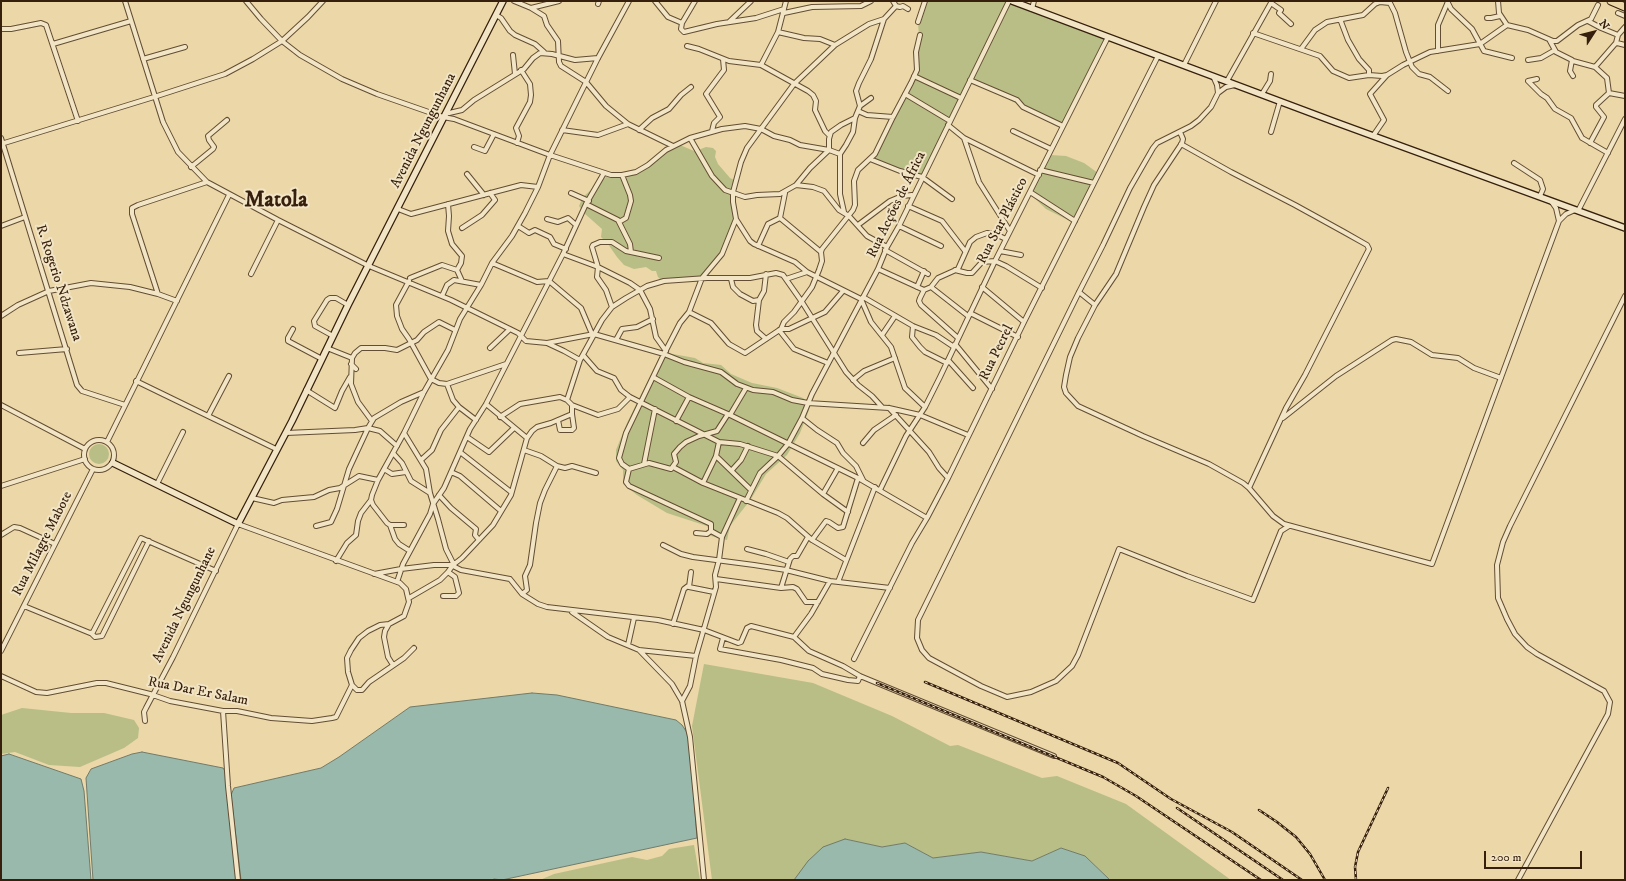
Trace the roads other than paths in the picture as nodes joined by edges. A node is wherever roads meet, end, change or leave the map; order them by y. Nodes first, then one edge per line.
1 (125, 1) edge
2 (246, 1) edge
3 (323, 1) edge
4 (503, 1) edge
5 (514, 1) edge
6 (559, 1) edge
7 (629, 1) edge
8 (655, 1) edge
9 (695, 1) edge
10 (751, 1) edge
11 (786, 1) edge
12 (871, 1) edge
13 (893, 1) edge
14 (925, 1) edge
15 (1011, 1) edge
16 (1034, 1) edge
17 (1216, 1) edge
18 (1498, 1) edge
19 (1611, 1) edge
20 (1272, 2) edge
21 (1390, 2) edge
22 (1447, 2) edge
23 (1598, 5) dead end
24 (896, 6) junction
25 (1625, 7) edge
26 (531, 8) junction
27 (1032, 8) junction
28 (908, 9) dead end
29 (784, 11) junction
30 (1618, 13) dead end
31 (496, 16) junction
32 (1500, 16) junction
33 (1625, 16) edge
34 (1487, 18) dead end
35 (884, 19) junction
36 (1340, 19) junction
37 (131, 21) junction
38 (1588, 21) junction
39 (728, 22) junction
40 (918, 22) dead end
41 (682, 23) junction
42 (1291, 24) dead end
43 (1507, 25) junction
44 (1625, 27) edge
45 (1, 29) edge
46 (778, 32) junction
47 (1253, 33) junction
48 (920, 35) dead end
49 (1618, 35) junction
50 (1108, 37) junction
51 (282, 41) junction
52 (1550, 41) junction
53 (1616, 43) junction
54 (53, 44) junction
55 (1480, 44) junction
56 (835, 45) junction
57 (1625, 45) edge
58 (687, 46) dead end
59 (185, 48) dead end
60 (1301, 49) junction
61 (1438, 50) junction
62 (1554, 50) junction
63 (544, 52) junction
64 (513, 55) dead end
65 (559, 56) junction
66 (1158, 56) junction
67 (598, 58) junction
68 (1512, 58) dead end
69 (143, 59) junction
70 (723, 59) junction
71 (1528, 60) dead end
72 (1410, 61) junction
73 (1573, 61) junction
74 (760, 65) junction
75 (1184, 65) junction
76 (1595, 67) junction
77 (521, 70) junction
78 (515, 74) junction
79 (1271, 74) dead end
80 (1369, 75) junction
81 (1387, 75) junction
82 (914, 76) junction
83 (1213, 76) junction
84 (1573, 76) dead end
85 (1537, 79) dead end
86 (970, 80) junction
87 (1228, 81) junction
88 (586, 82) junction
89 (794, 84) junction
90 (1236, 85) junction
91 (691, 87) dead end
92 (1448, 91) dead end
93 (1218, 93) junction
94 (1609, 93) junction
95 (905, 94) junction
96 (1262, 94) junction
97 (1625, 96) edge
98 (154, 97) junction
99 (871, 98) dead end
100 (961, 98) junction
101 (1280, 102) junction
102 (860, 106) junction
103 (858, 111) junction
104 (444, 116) junction
105 (893, 116) junction
106 (855, 118) junction
107 (1625, 119) edge
108 (78, 120) junction
109 (227, 120) dead end
110 (949, 123) junction
111 (628, 124) junction
112 (1063, 126) junction
113 (761, 129) junction
114 (562, 130) junction
115 (639, 130) junction
116 (712, 131) junction
117 (1013, 131) dead end
118 (1180, 132) junction
119 (1271, 132) dead end
120 (494, 134) junction
121 (829, 135) junction
122 (1373, 136) junction
123 (1, 138) edge
124 (690, 138) junction
125 (964, 138) junction
126 (518, 143) junction
127 (1590, 143) junction
128 (2, 144) edge
129 (1181, 144) junction
130 (673, 146) junction
131 (474, 147) dead end
132 (1051, 149) junction
133 (829, 150) junction
134 (1608, 153) junction
135 (840, 154) junction
136 (550, 155) junction
137 (870, 159) junction
138 (1514, 162) dead end
139 (191, 167) junction
140 (604, 173) junction
141 (1040, 173) junction
142 (467, 174) dead end
143 (622, 175) junction
144 (922, 177) junction
145 (207, 182) junction
146 (1094, 183) junction
147 (796, 185) junction
148 (538, 187) junction
149 (733, 192) junction
150 (1030, 192) junction
151 (490, 193) junction
152 (571, 193) dead end
153 (785, 193) junction
154 (229, 195) junction
155 (484, 195) junction
156 (912, 195) junction
157 (1540, 196) junction
158 (952, 199) dead end
159 (1551, 200) junction
160 (587, 202) junction
161 (448, 204) junction
162 (908, 206) junction
163 (398, 209) junction
164 (1577, 210) junction
165 (844, 212) junction
166 (849, 216) junction
167 (25, 217) junction
168 (780, 218) junction
169 (547, 219) dead end
170 (736, 219) junction
171 (278, 220) junction
172 (1559, 220) junction
173 (1076, 221) junction
174 (619, 222) junction
175 (576, 225) junction
176 (858, 225) junction
177 (1, 226) edge
178 (518, 226) junction
179 (898, 226) junction
180 (462, 228) dead end
181 (1625, 228) edge
182 (1010, 231) junction
183 (1006, 239) junction
184 (758, 246) junction
185 (941, 246) dead end
186 (566, 249) junction
187 (886, 249) junction
188 (965, 251) junction
189 (1000, 251) junction
190 (632, 252) junction
191 (820, 252) junction
192 (563, 254) junction
193 (1021, 255) dead end
194 (659, 258) dead end
195 (995, 261) junction
196 (492, 263) junction
197 (369, 266) junction
198 (598, 267) junction
199 (878, 269) junction
200 (457, 270) junction
201 (955, 270) junction
202 (807, 272) junction
203 (252, 274) dead end
204 (766, 274) junction
205 (816, 276) junction
206 (702, 278) junction
207 (731, 278) junction
208 (786, 279) junction
209 (410, 280) junction
210 (462, 281) junction
211 (549, 281) junction
212 (481, 285) junction
213 (917, 287) junction
214 (931, 287) junction
215 (982, 287) junction
216 (1042, 288) junction
217 (640, 290) junction
218 (843, 290) junction
219 (924, 290) junction
220 (49, 291) junction
221 (1079, 292) junction
222 (158, 294) junction
223 (442, 296) junction
224 (1625, 296) edge
225 (862, 298) junction
226 (759, 300) junction
227 (177, 301) junction
228 (802, 302) junction
229 (348, 305) junction
230 (1095, 305) junction
231 (612, 307) junction
232 (467, 308) junction
233 (689, 312) junction
234 (969, 314) junction
235 (1, 316) edge
236 (895, 316) junction
237 (812, 317) junction
238 (653, 320) junction
239 (1024, 322) junction
240 (913, 326) junction
241 (293, 329) dead end
242 (510, 329) junction
243 (780, 329) junction
244 (455, 330) junction
245 (593, 334) junction
246 (882, 335) junction
247 (333, 336) junction
248 (521, 337) junction
249 (1018, 337) junction
250 (958, 338) junction
251 (766, 339) junction
252 (616, 340) junction
253 (411, 343) junction
254 (547, 343) junction
255 (955, 345) junction
256 (327, 348) junction
257 (490, 348) dead end
258 (67, 349) junction
259 (665, 352) junction
260 (19, 353) dead end
261 (834, 353) junction
262 (583, 355) junction
263 (352, 358) junction
264 (895, 358) junction
265 (322, 359) junction
266 (580, 360) junction
267 (947, 362) junction
268 (828, 363) junction
269 (351, 364) junction
270 (506, 364) junction
271 (356, 369) dead end
272 (229, 376) dead end
273 (350, 377) junction
274 (653, 377) junction
275 (1501, 378) junction
276 (431, 379) junction
277 (853, 380) junction
278 (136, 381) junction
279 (447, 384) junction
280 (746, 388) junction
281 (973, 388) dead end
282 (992, 389) junction
283 (306, 390) junction
284 (424, 392) junction
285 (630, 397) junction
286 (689, 397) junction
287 (567, 400) junction
288 (641, 402) junction
289 (808, 403) junction
290 (486, 404) junction
291 (1, 405) edge
292 (125, 405) junction
293 (572, 405) junction
294 (459, 407) junction
295 (882, 407) junction
296 (925, 407) junction
297 (889, 408) junction
298 (655, 409) junction
299 (572, 414) junction
300 (729, 415) junction
301 (920, 415) junction
302 (208, 416) junction
303 (896, 416) junction
304 (500, 417) junction
305 (802, 418) junction
306 (372, 420) junction
307 (476, 420) junction
308 (558, 420) junction
309 (676, 420) junction
310 (1280, 422) junction
311 (368, 428) junction
312 (514, 428) junction
313 (910, 430) junction
314 (183, 432) dead end
315 (286, 433) junction
316 (404, 433) junction
317 (704, 435) junction
318 (968, 435) junction
319 (467, 437) junction
320 (527, 438) junction
321 (107, 442) junction
322 (719, 442) junction
323 (863, 443) dead end
324 (788, 444) junction
325 (397, 446) junction
326 (748, 446) junction
327 (85, 449) junction
328 (276, 449) junction
329 (524, 450) junction
330 (460, 452) junction
331 (393, 453) junction
332 (716, 456) junction
333 (778, 456) junction
334 (85, 459) junction
335 (421, 460) junction
336 (112, 463) junction
337 (644, 464) junction
338 (557, 466) junction
339 (673, 467) junction
340 (838, 468) junction
341 (94, 469) junction
342 (384, 469) junction
343 (629, 469) junction
344 (732, 470) junction
345 (406, 472) junction
346 (451, 472) junction
347 (596, 473) dead end
348 (858, 478) junction
349 (948, 478) junction
350 (378, 480) junction
351 (864, 481) junction
352 (703, 483) junction
353 (157, 484) junction
354 (1, 486) edge
355 (344, 487) junction
356 (875, 488) junction
357 (1249, 488) junction
358 (751, 490) junction
359 (880, 490) junction
360 (511, 492) junction
361 (430, 493) junction
362 (823, 494) junction
363 (439, 495) junction
364 (252, 498) junction
365 (740, 498) junction
366 (371, 500) junction
367 (746, 501) junction
368 (433, 504) junction
369 (501, 511) junction
370 (848, 512) junction
371 (927, 518) junction
372 (238, 524) junction
373 (390, 525) junction
374 (404, 525) dead end
375 (316, 526) dead end
376 (1289, 526) junction
377 (711, 531) junction
378 (696, 533) dead end
379 (1, 536) edge
380 (722, 537) junction
381 (810, 539) junction
382 (479, 540) junction
383 (149, 541) junction
384 (56, 544) junction
385 (663, 546) dead end
386 (747, 549) dead end
387 (410, 551) junction
388 (719, 560) junction
389 (846, 560) junction
390 (336, 561) junction
391 (789, 562) junction
392 (127, 564) junction
393 (453, 565) junction
394 (136, 567) junction
395 (401, 569) junction
396 (786, 570) junction
397 (216, 571) junction
398 (448, 572) junction
399 (692, 572) dead end
400 (373, 574) junction
401 (716, 579) junction
402 (830, 581) junction
403 (397, 582) junction
404 (838, 582) junction
405 (688, 586) junction
406 (781, 588) junction
407 (890, 588) junction
408 (714, 592) junction
409 (522, 594) junction
410 (443, 596) dead end
411 (409, 598) junction
412 (818, 602) junction
413 (24, 606) junction
414 (571, 611) junction
415 (634, 618) junction
416 (389, 624) junction
417 (673, 624) junction
418 (704, 630) junction
419 (91, 633) junction
420 (794, 637) junction
421 (723, 638) junction
422 (628, 645) junction
423 (414, 648) dead end
424 (639, 650) junction
425 (1, 651) edge
426 (696, 656) junction
427 (854, 660) dead end
428 (393, 665) junction
429 (1, 676) edge
430 (860, 676) junction
431 (352, 685) junction
432 (153, 695) junction
433 (682, 701) junction
434 (223, 711) junction
435 (145, 721) dead end
436 (1054, 756) dead end
437 (238, 880) edge
438 (704, 880) edge
439 (1518, 880) edge

1 - 37 street
2 - 51 street
3 - 51 street
4 - 31 street, Avenida Ngungunhana
5 - 26 street
6 - 26 street
7 - 67 street
8 - 41 street
9 - 41 street
10 - 39 street
11 - 29 street
12 - 29 street
13 - 24 street
14 - 40 street
15 - 27 street
15 - 86 street, Rua Acções de África
16 - 27 street
17 - 75 street
18 - 32 street
19 - 25 highway
20 - 42 street
20 - 47 street
21 - 36 street
21 - 72 street
22 - 55 street
22 - 61 street
23 - 38 street
24 - 28 street
24 - 35 street
26 - 65 street
27 - 50 street
29 - 39 street
29 - 46 street
30 - 33 street
31 - 63 street
31 - 104 street, Avenida Ngungunhana
32 - 34 street
32 - 43 street
35 - 56 street
35 - 102 street
36 - 60 street
36 - 80 street
37 - 54 street
37 - 69 street
38 - 49 street
38 - 52 street
39 - 41 street
43 - 52 street
43 - 55 street
44 - 49 street
45 - 54 street
46 - 56 street
46 - 74 street
47 - 60 street
47 - 87 street
48 - 82 street
49 - 53 street
50 - 66 street
50 - 112 street, Rua Star Plástico
51 - 98 street
51 - 104 street
52 - 62 street
53 - 57 street
53 - 76 street
54 - 108 street
55 - 61 street
55 - 68 street
56 - 89 street
58 - 70 street
59 - 69 street
60 - 80 street
61 - 72 street
62 - 71 street
62 - 73 street
63 - 65 street
63 - 77 street
64 - 78 street
65 - 67 street
65 - 88 street
66 - 75 street
66 - 146 street, Rua Pecrel
67 - 88 street
69 - 98 street
70 - 74 street
70 - 116 street
72 - 81 street
72 - 92 street
73 - 76 street
73 - 84 street
74 - 89 street
75 - 83 street
76 - 94 street
77 - 78 street
77 - 126 street
78 - 104 street
79 - 96 street
80 - 81 street
81 - 122 street
82 - 95 street
82 - 100 street
83 - 87 street
83 - 93 street
85 - 127 street
86 - 100 street, Rua Acções de África
86 - 112 street
87 - 90 street
88 - 111 street
88 - 114 street
89 - 113 street
89 - 121 street
90 - 93 street
90 - 96 street
91 - 115 street
93 - 118 street
94 - 97 street
94 - 127 street
95 - 105 street
95 - 110 street
96 - 101 street
98 - 108 street
98 - 139 street
99 - 102 street
100 - 110 street, Rua Acções de África
101 - 119 street
101 - 122 street
102 - 103 street
103 - 105 street
103 - 106 street
104 - 120 street
104 - 163 street, Avenida Ngungunhana
105 - 137 street
106 - 121 street
106 - 135 street
107 - 134 street
108 - 128 street
109 - 139 street
110 - 125 street
110 - 144 street, Rua Acções de África
111 - 114 street
111 - 115 street
112 - 132 street, Rua Star Plástico
113 - 116 street
113 - 133 street
113 - 149 street
114 - 136 street
115 - 130 street
116 - 124 street
117 - 132 street
118 - 129 street
118 - 221 street
120 - 126 street
120 - 131 street
121 - 133 street
122 - 157 street
123 - 128 street, R. Rogerio Ndzawana
124 - 130 street
124 - 149 street
125 - 141 street
125 - 182 street
126 - 136 street
127 - 134 street
128 - 167 street, R. Rogerio Ndzawana
129 - 230 street
129 - 310 street
130 - 143 street
132 - 141 street, Rua Star Plástico
133 - 135 street
133 - 147 street
134 - 164 street
135 - 165 street
136 - 140 street
136 - 148 street
137 - 144 street
137 - 166 street
138 - 157 street
139 - 145 street
140 - 143 street
140 - 160 street
141 - 146 street
141 - 150 street, Rua Star Plástico
142 - 155 street
143 - 174 street
144 - 156 street, Rua Acções de África
144 - 158 street
145 - 154 street
145 - 222 street
146 - 173 street, Rua Pecrel
147 - 153 street
147 - 165 street
148 - 151 street
148 - 178 street
149 - 153 street
149 - 170 street
150 - 173 street
150 - 182 street, Rua Star Plástico
151 - 155 street
151 - 180 street
152 - 160 street
153 - 168 street
154 - 171 street
154 - 227 street
155 - 161 street
156 - 162 street, Rua Acções de África
156 - 176 street
157 - 159 street
159 - 164 street
159 - 172 street
160 - 174 street
160 - 175 street
161 - 163 street
161 - 200 street
162 - 179 street, Rua Acções de África
162 - 188 street
163 - 197 street, Avenida Ngungunhana
164 - 172 street
164 - 181 street
165 - 166 street
166 - 176 street
166 - 191 street
167 - 177 street
167 - 220 street, R. Rogerio Ndzawana
168 - 184 street
168 - 191 street
169 - 175 street
170 - 184 street
170 - 206 street
171 - 197 street
171 - 203 street
172 - 275 street
173 - 216 street, Rua Pecrel
174 - 190 street
175 - 186 street
176 - 187 street
178 - 186 street
178 - 196 street
179 - 185 street
179 - 187 street, Rua Acções de África
182 - 183 street, Rua Star Plástico
183 - 188 street
183 - 189 street, Rua Star Plástico
184 - 202 street
186 - 192 street
187 - 199 street, Rua Acções de África
187 - 213 street
188 - 201 street
189 - 193 street
189 - 195 street, Rua Star Plástico
190 - 194 street
190 - 198 street
191 - 205 street
192 - 198 street
192 - 211 street
195 - 201 street
195 - 215 street, Rua Star Plástico
195 - 216 street
196 - 211 street
196 - 212 street
197 - 209 street
197 - 229 street, Avenida Ngungunhana
198 - 217 street
198 - 231 street
199 - 213 street
199 - 225 street, Rua Acções de África
200 - 209 street
200 - 210 street
201 - 214 street
202 - 205 street
202 - 208 street
204 - 207 street
204 - 208 street
204 - 226 street
205 - 218 street
205 - 228 street
206 - 207 street
206 - 217 street
206 - 233 street
207 - 226 street
208 - 228 street
209 - 223 street
209 - 253 street
210 - 212 street
210 - 223 street
211 - 245 street
211 - 248 street
212 - 232 street
213 - 219 street
214 - 219 street
214 - 234 street
215 - 234 street, Rua Star Plástico
215 - 239 street
216 - 239 street, Rua Pecrel
217 - 231 street
217 - 238 street
218 - 225 street
218 - 237 street
219 - 250 street
220 - 222 street
220 - 235 street
220 - 258 street, R. Rogerio Ndzawana
221 - 230 street
221 - 376 street
222 - 227 street
223 - 232 street
224 - 439 street
225 - 236 street
225 - 246 street
225 - 261 street, Rua Acções de África
226 - 251 street
227 - 278 street
228 - 237 street
228 - 243 street
229 - 247 street
229 - 247 street
230 - 357 street
231 - 245 street
232 - 242 street
232 - 244 street
233 - 251 street
233 - 259 street
234 - 249 street
234 - 250 street, Rua Star Plástico
236 - 240 street
236 - 246 street
237 - 243 street
237 - 261 street
238 - 252 street
238 - 259 street
239 - 249 street, Rua Pecrel
240 - 255 street
240 - 267 street
241 - 265 street
242 - 248 street
242 - 257 street
243 - 251 street
243 - 268 street
244 - 253 street
244 - 276 street
245 - 252 street
245 - 254 street
245 - 262 street
246 - 264 street
247 - 256 street
248 - 254 street
248 - 270 street
249 - 282 street, Rua Pecrel
250 - 255 street, Rua Star Plástico
252 - 259 street
253 - 263 street
253 - 276 street
254 - 266 street
255 - 267 street, Rua Star Plástico
255 - 282 street
256 - 263 street
256 - 265 street
258 - 260 street
258 - 292 street, R. Rogerio Ndzawana
259 - 274 street
259 - 280 street
261 - 268 street, Rua Acções de África
261 - 277 street
262 - 266 street
262 - 285 street
263 - 269 street
264 - 277 street
264 - 296 street
265 - 283 street
266 - 287 street
267 - 281 street
267 - 296 street, Rua Star Plástico
268 - 289 street, Rua Acções de África
269 - 271 street
269 - 273 street
270 - 279 street
270 - 290 street
272 - 302 street
273 - 283 street
273 - 306 street
274 - 286 street
274 - 288 street
275 - 310 street
275 - 376 street
276 - 279 street
276 - 284 street
277 - 295 street
278 - 292 street
278 - 302 street
279 - 294 street
280 - 289 street
280 - 300 street
282 - 318 street, Rua Pecrel
283 - 315 street
284 - 306 street
284 - 316 street
285 - 288 street
285 - 293 street
286 - 300 street
286 - 309 street
287 - 293 street
287 - 304 street
288 - 298 street
288 - 343 street
289 - 295 street
289 - 305 street, Rua Acções de África
290 - 304 street
290 - 307 street
291 - 327 street
292 - 321 street
293 - 299 street
294 - 307 street
294 - 335 street
295 - 297 street
296 - 301 street, Rua Star Plástico
297 - 301 street
297 - 303 street
298 - 309 street
298 - 337 street
299 - 308 street
299 - 308 street
300 - 317 street
300 - 324 street
301 - 313 street, Rua Star Plástico
301 - 318 street
302 - 328 street
303 - 313 street
303 - 323 street
304 - 312 street
305 - 324 street, Rua Acções de África
305 - 351 street
306 - 311 street
307 - 319 street
308 - 320 street
309 - 317 street
310 - 357 street
311 - 315 street
311 - 325 street
311 - 355 street
312 - 319 street
312 - 320 street
313 - 349 street
313 - 359 street, Rua Star Plástico
314 - 353 street
315 - 328 street
316 - 325 street
316 - 335 street
317 - 322 street
317 - 339 street
318 - 349 street, Rua Pecrel
319 - 330 street
320 - 329 street
321 - 327 street
321 - 336 street
322 - 326 street
322 - 332 street
324 - 333 street, Rua Acções de África
324 - 340 street
325 - 331 street
326 - 333 street
326 - 344 street
327 - 334 street
328 - 364 street
329 - 338 street
329 - 360 street
330 - 346 street
330 - 360 street
331 - 342 street
331 - 345 street
332 - 344 street
332 - 352 street
333 - 358 street, Rua Acções de África
333 - 362 street
334 - 341 street
334 - 354 street
335 - 361 street
336 - 341 street
336 - 353 street
337 - 339 street
337 - 343 street
338 - 347 street
338 - 409 street
339 - 352 street
340 - 348 street
340 - 362 street
341 - 384 street, Rua Milagre Mabote
342 - 345 street
342 - 350 street
343 - 377 street
344 - 358 street
345 - 361 street
346 - 363 street
346 - 369 street
348 - 351 street
348 - 370 street
349 - 371 street, Rua Pecrel
350 - 355 street
350 - 366 street
351 - 356 street
352 - 365 street
353 - 372 street
355 - 364 street
355 - 375 street
356 - 359 street
356 - 389 street
357 - 376 street
358 - 367 street, Rua Acções de África
359 - 371 street
360 - 369 street
361 - 368 street
362 - 370 street
363 - 368 street
363 - 382 street
364 - 372 street
365 - 367 street
365 - 380 street
366 - 373 street
366 - 390 street
367 - 381 street
368 - 387 street
368 - 393 street
369 - 382 street
370 - 381 street
371 - 407 street, Rua Pecrel
372 - 390 street
372 - 397 street, Avenida Ngungunhane
373 - 374 street
373 - 387 street
377 - 378 street
377 - 380 street
379 - 384 street
380 - 388 street
381 - 389 street
381 - 391 street
382 - 393 street
383 - 392 street
383 - 394 street
383 - 397 street
384 - 413 street, Rua Milagre Mabote
385 - 388 street
386 - 391 street
387 - 395 street
388 - 396 street
388 - 401 street
389 - 404 street
390 - 400 street
391 - 396 street
392 - 394 street
392 - 419 street
393 - 395 street
393 - 398 street
393 - 409 street
394 - 419 street
395 - 400 street
395 - 403 street
396 - 402 street
396 - 406 street
397 - 432 street, Avenida Ngungunhane
398 - 410 street
398 - 411 street
399 - 405 street
400 - 403 street
401 - 406 street
401 - 408 street
402 - 404 street
402 - 412 street
403 - 411 street
404 - 407 street
405 - 408 street
405 - 417 street
406 - 412 street
407 - 427 street, Rua Pecrel
408 - 418 street
409 - 414 street
411 - 416 street
412 - 420 street
413 - 419 street
413 - 425 street, Rua Milagre Mabote
414 - 415 street
414 - 422 street
415 - 417 street
415 - 422 street
416 - 428 street
416 - 431 street
417 - 418 street
418 - 421 street
418 - 426 street
420 - 421 street
420 - 430 street
421 - 430 street
422 - 424 street
423 - 428 street
424 - 426 street
424 - 433 street
426 - 433 street
428 - 431 street
429 - 432 street, Rua Dar Er Salam
430 - 436 street
431 - 434 street, Rua Dar Er Salam
432 - 434 street, Rua Dar Er Salam
432 - 435 street, Avenida Ngungunhane
433 - 438 street
434 - 437 street

